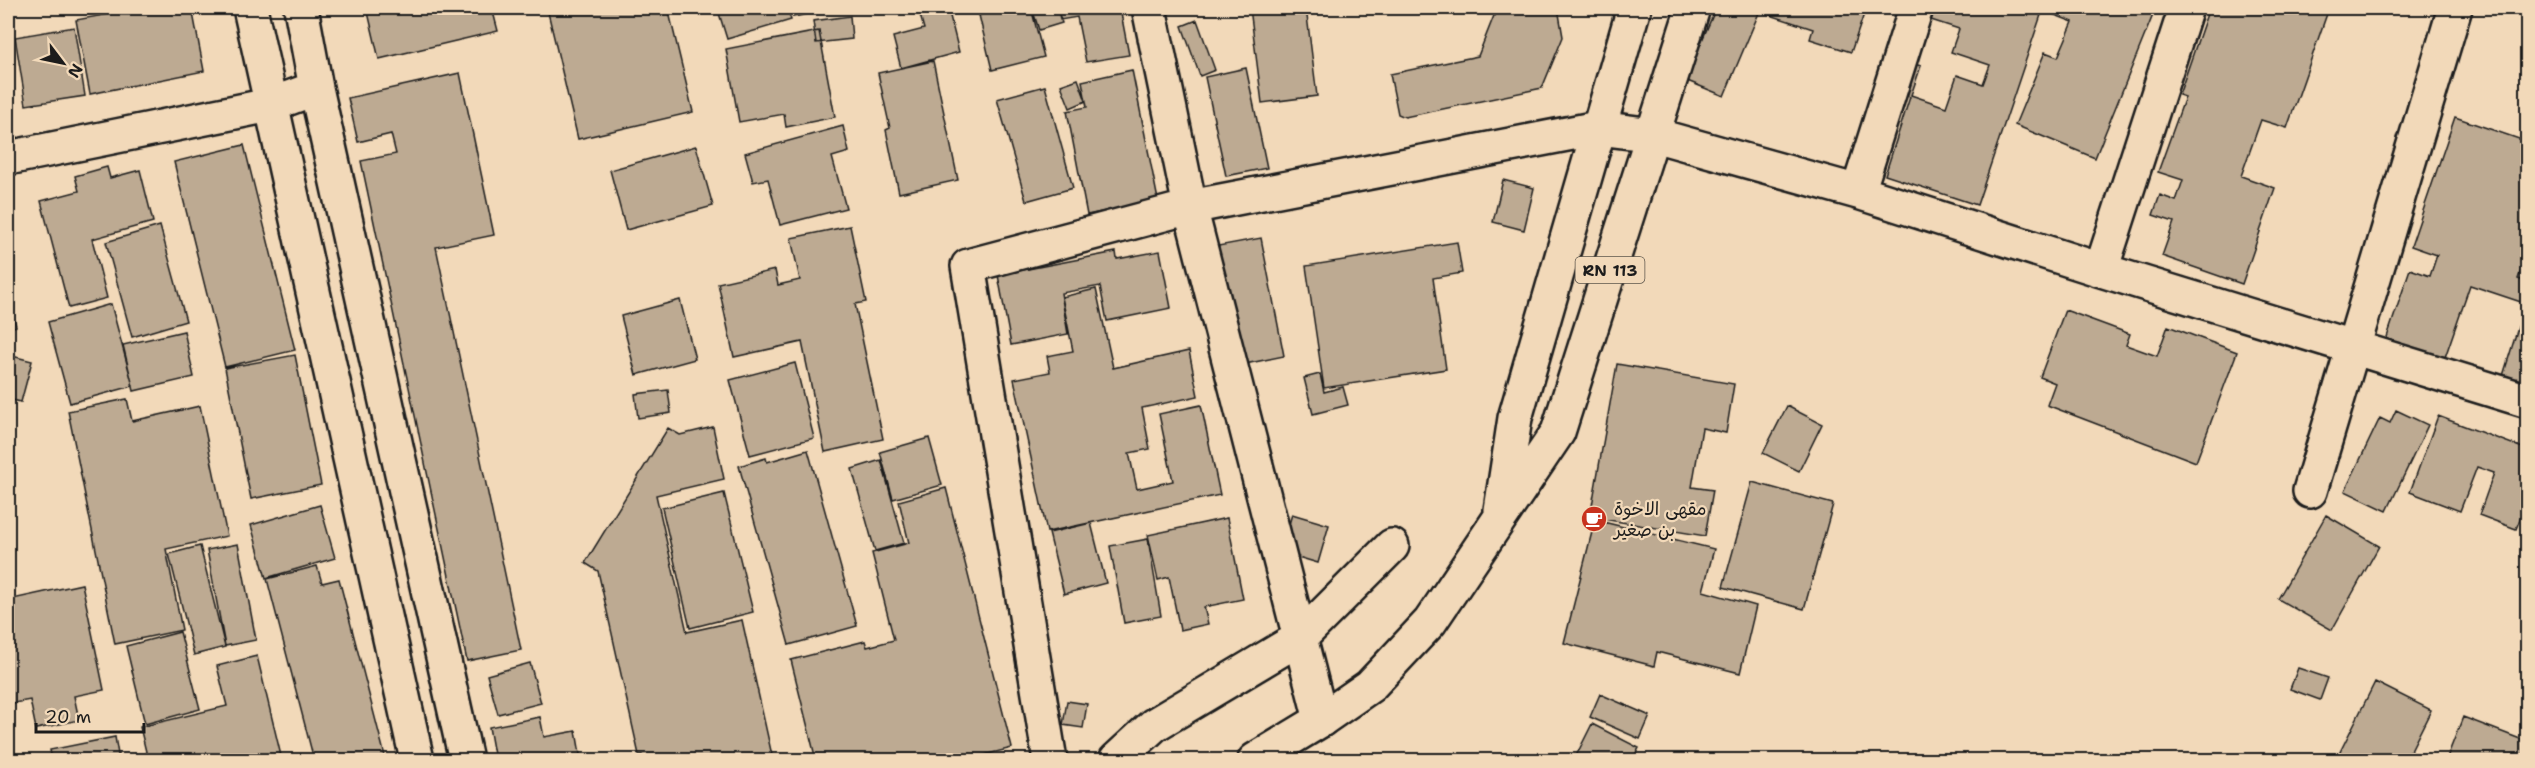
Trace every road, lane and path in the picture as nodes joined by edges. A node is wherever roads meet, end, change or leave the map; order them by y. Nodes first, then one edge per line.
1 (250, 8) edge
2 (301, 8) edge
3 (1149, 8) edge
4 (1634, 8) edge
5 (1693, 8) edge
6 (1916, 8) edge
7 (2186, 8) edge
8 (2455, 8) edge
9 (316, 88) junction
10 (270, 105) junction
11 (1598, 128) junction
12 (1654, 135) junction
13 (8, 158) edge
14 (1858, 192) junction
15 (1190, 207) junction
16 (2101, 270) junction
17 (2353, 347) junction
18 (2528, 401) edge
19 (2310, 491) dead end
20 (1499, 518) junction
21 (1392, 546) dead end
22 (1300, 638) junction
23 (1321, 720) junction
24 (417, 760) edge
25 (466, 760) edge
26 (1050, 760) edge
27 (1116, 760) edge
28 (1255, 760) edge

1 - 10 street
2 - 9 street
3 - 15 street
4 - 11 street, RN 113
5 - 12 street, RN 113
6 - 14 street
7 - 16 street
8 - 17 street
9 - 10 street
9 - 25 street
10 - 13 street
10 - 24 street
11 - 12 street
11 - 15 street
11 - 20 street, RN 113
12 - 14 street
12 - 20 street, RN 113
14 - 16 street
15 - 22 street
15 - 26 street
16 - 17 street
17 - 18 street
17 - 19 street
20 - 23 street, RN 113
21 - 22 street
22 - 23 street
22 - 27 street
23 - 28 street, RN 113

